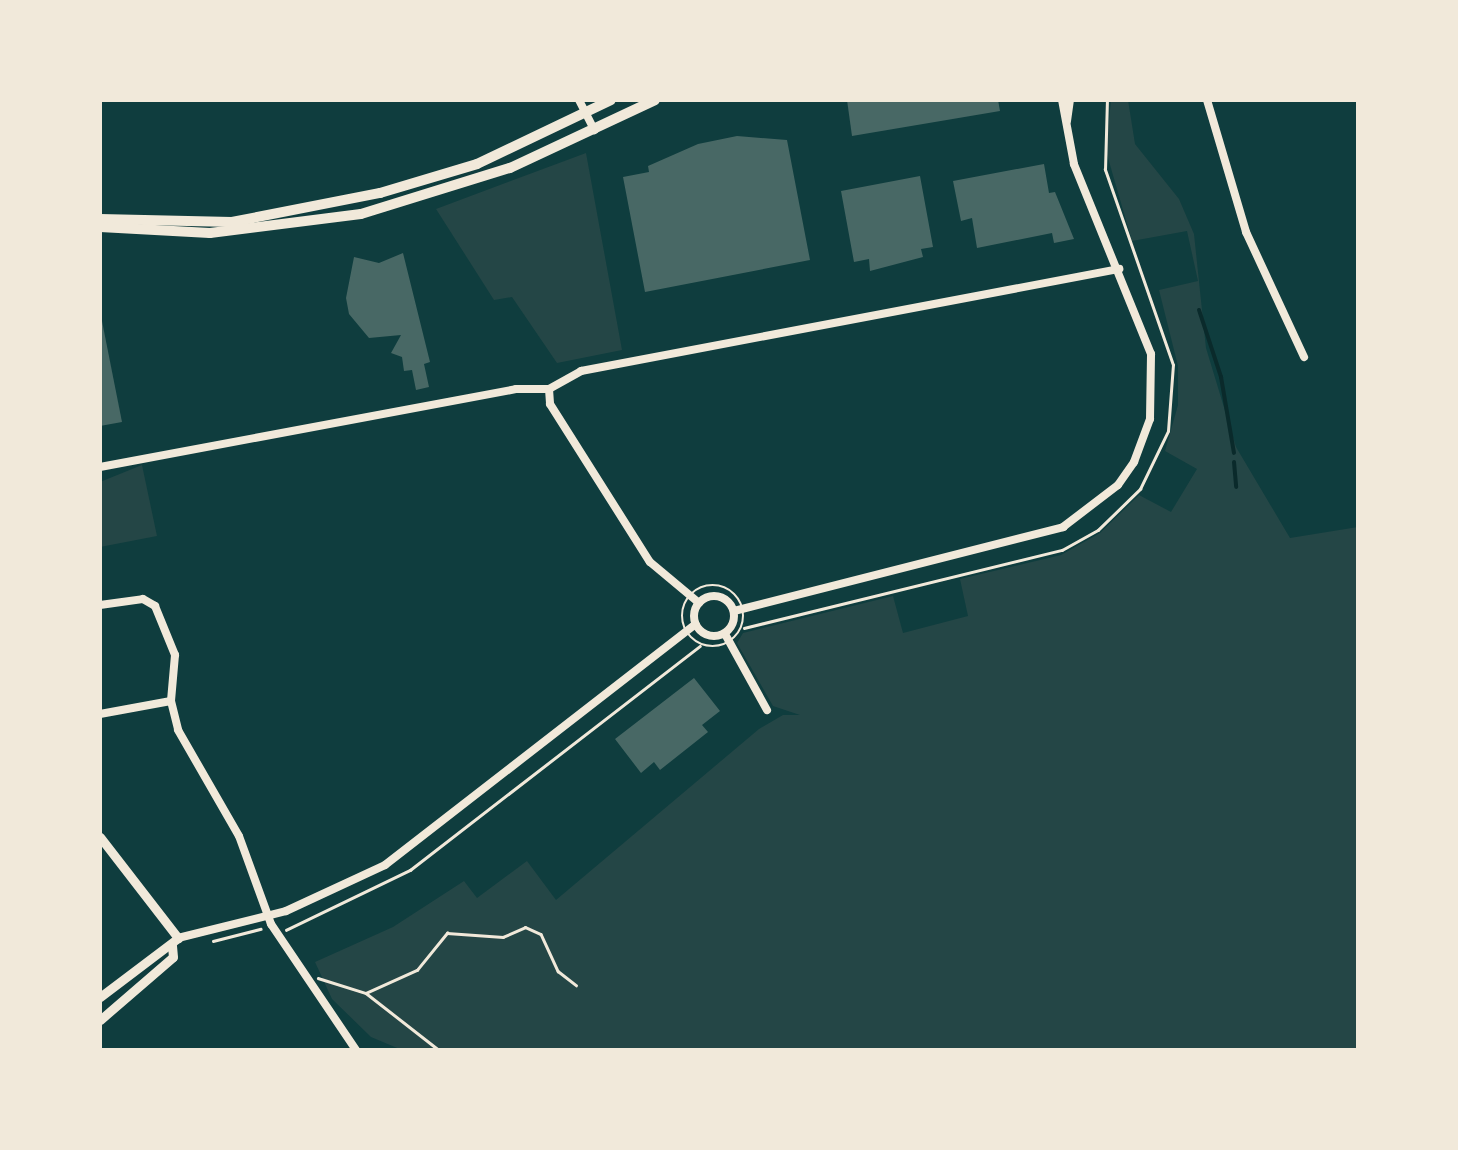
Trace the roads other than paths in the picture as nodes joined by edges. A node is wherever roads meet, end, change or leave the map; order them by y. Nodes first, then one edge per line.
1 (579, 100) edge
2 (611, 100) edge
3 (655, 100) edge
4 (1062, 100) edge
5 (1070, 100) edge
6 (1207, 100) edge
7 (585, 112) junction
8 (594, 130) junction
9 (1068, 140) junction
10 (100, 218) edge
11 (100, 227) edge
12 (1118, 269) junction
13 (1304, 357) dead end
14 (549, 389) junction
15 (100, 467) edge
16 (699, 603) junction
17 (100, 605) edge
18 (738, 610) junction
19 (692, 627) junction
20 (724, 634) junction
21 (170, 701) junction
22 (767, 710) dead end
23 (100, 714) edge
24 (100, 836) edge
25 (270, 916) junction
26 (175, 941) junction
27 (100, 997) edge
28 (100, 1020) edge
29 (356, 1050) edge

1 - 7 street
2 - 7 main road
3 - 8 main road
4 - 9 street
5 - 9 street
6 - 13 street
7 - 8 street
7 - 10 main road
8 - 11 main road
9 - 12 street
12 - 14 street
12 - 18 street
14 - 15 street
14 - 16 street
16 - 18 street
16 - 19 street
17 - 21 street
18 - 20 street
19 - 20 street
19 - 25 street
20 - 22 street
21 - 23 street
21 - 25 street
24 - 26 street
25 - 26 street
25 - 29 street
26 - 27 street
26 - 28 street

